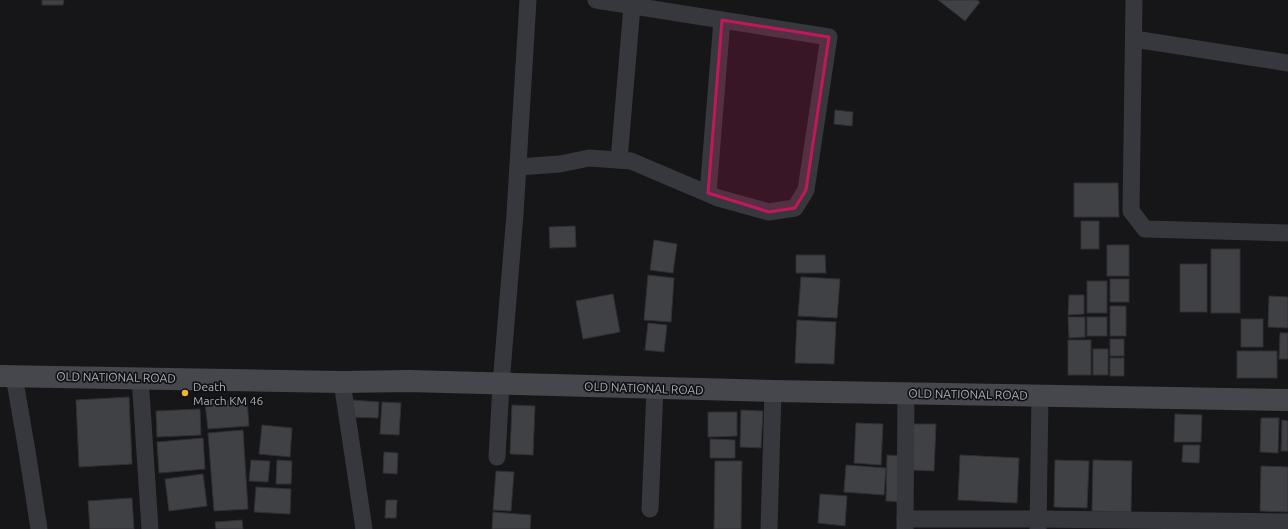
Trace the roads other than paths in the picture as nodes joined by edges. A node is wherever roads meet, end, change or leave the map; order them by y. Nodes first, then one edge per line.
1 (528, 0) edge
2 (596, 0) edge
3 (1134, 0) edge
4 (632, 6) junction
5 (722, 20) junction
6 (1134, 39) junction
7 (1288, 63) edge
8 (619, 160) junction
9 (518, 167) junction
10 (708, 193) junction
11 (1288, 233) edge
12 (7, 376) edge
13 (140, 377) junction
14 (342, 382) junction
15 (501, 384) junction
16 (655, 388) junction
17 (773, 391) junction
18 (906, 393) junction
19 (1040, 395) junction
20 (1288, 400) edge
21 (497, 457) dead end
22 (650, 509) dead end
23 (1288, 522) edge
24 (905, 524) edge
25 (1038, 524) edge
26 (39, 529) edge
27 (150, 529) edge
28 (364, 529) edge
29 (769, 529) edge

1 - 9 street
2 - 4 street
3 - 6 street
4 - 5 street
4 - 8 street
5 - 10 street
5 - 10 street
6 - 7 street
6 - 11 street
8 - 9 street
8 - 10 street
9 - 15 street
12 - 13 main road, OLD NATIONAL ROAD
12 - 26 street
13 - 14 main road, OLD NATIONAL ROAD
13 - 27 street
14 - 15 main road, OLD NATIONAL ROAD
14 - 28 street
15 - 16 main road, OLD NATIONAL ROAD
15 - 21 street
16 - 17 main road, OLD NATIONAL ROAD
16 - 22 street
17 - 18 main road, OLD NATIONAL ROAD
17 - 29 street
18 - 19 main road, OLD NATIONAL ROAD
18 - 24 street
19 - 20 main road, OLD NATIONAL ROAD
19 - 25 street
23 - 25 street
24 - 25 street

